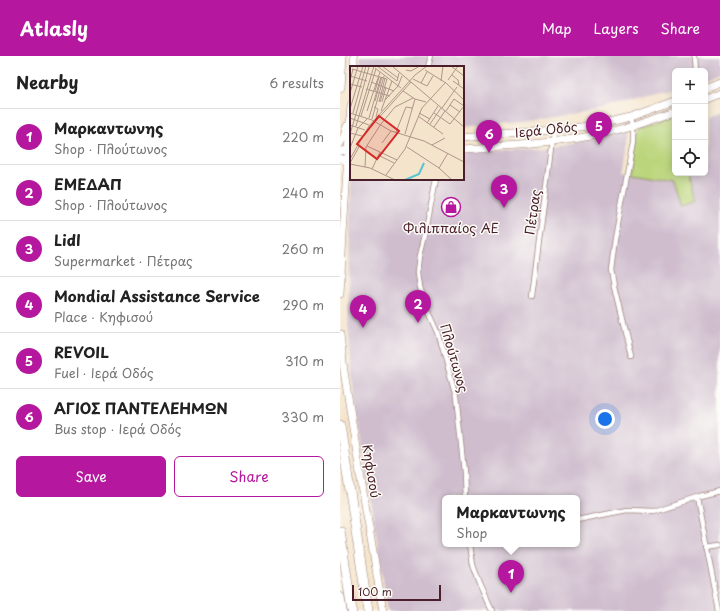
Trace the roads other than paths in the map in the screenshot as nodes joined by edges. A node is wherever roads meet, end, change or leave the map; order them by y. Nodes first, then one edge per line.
1 (342, 56) edge
2 (431, 56) edge
3 (694, 56) edge
4 (428, 66) edge
5 (696, 68) edge
6 (720, 82) edge
7 (340, 87) edge
8 (708, 87) edge
9 (720, 93) edge
10 (708, 98) edge
11 (672, 102) edge
12 (350, 111) edge
13 (672, 112) edge
14 (631, 117) junction
15 (633, 126) junction
16 (553, 130) junction
17 (464, 137) edge
18 (552, 142) junction
19 (340, 144) edge
20 (464, 149) edge
21 (350, 150) edge
22 (340, 151) edge
23 (340, 158) edge
24 (349, 162) edge
25 (340, 163) edge
26 (350, 174) edge
27 (436, 180) edge
28 (343, 184) edge
29 (340, 239) edge
30 (342, 249) junction
31 (340, 294) edge
32 (532, 296) dead end
33 (340, 334) edge
34 (631, 357) dead end
35 (340, 425) edge
36 (720, 491) edge
37 (465, 495) edge
38 (697, 497) junction
39 (580, 519) edge
40 (340, 530) edge
41 (720, 545) edge
42 (470, 547) edge
43 (706, 547) junction
44 (340, 597) edge
45 (342, 611) edge
46 (352, 611) edge
47 (368, 611) edge
48 (383, 611) edge
49 (492, 611) edge
50 (719, 611) edge

1 - 7 highway
2 - 4 street
3 - 5 street
6 - 8 main road
9 - 10 main road
11 - 14 main road, Ιερά Οδός
12 - 19 main road
13 - 15 main road, Ιερά Οδός
14 - 15 street
14 - 16 main road, Ιερά Οδός
15 - 18 main road, Ιερά Οδός
15 - 34 street
16 - 17 main road, Ιερά Οδός
16 - 18 street, Πέτρας
18 - 20 main road, Ιερά Οδός
18 - 32 street, Πέτρας
21 - 22 main road
21 - 24 main road
23 - 24 main road
24 - 25 main road
24 - 28 main road
26 - 28 main road
27 - 37 street, Πλούτωνος
28 - 30 main road
29 - 30 main road
30 - 31 main road
33 - 48 main road, Κηφισού
35 - 47 highway
36 - 38 street
38 - 39 street
38 - 43 street
40 - 46 highway
41 - 43 street
42 - 49 street
43 - 50 street
44 - 45 highway

